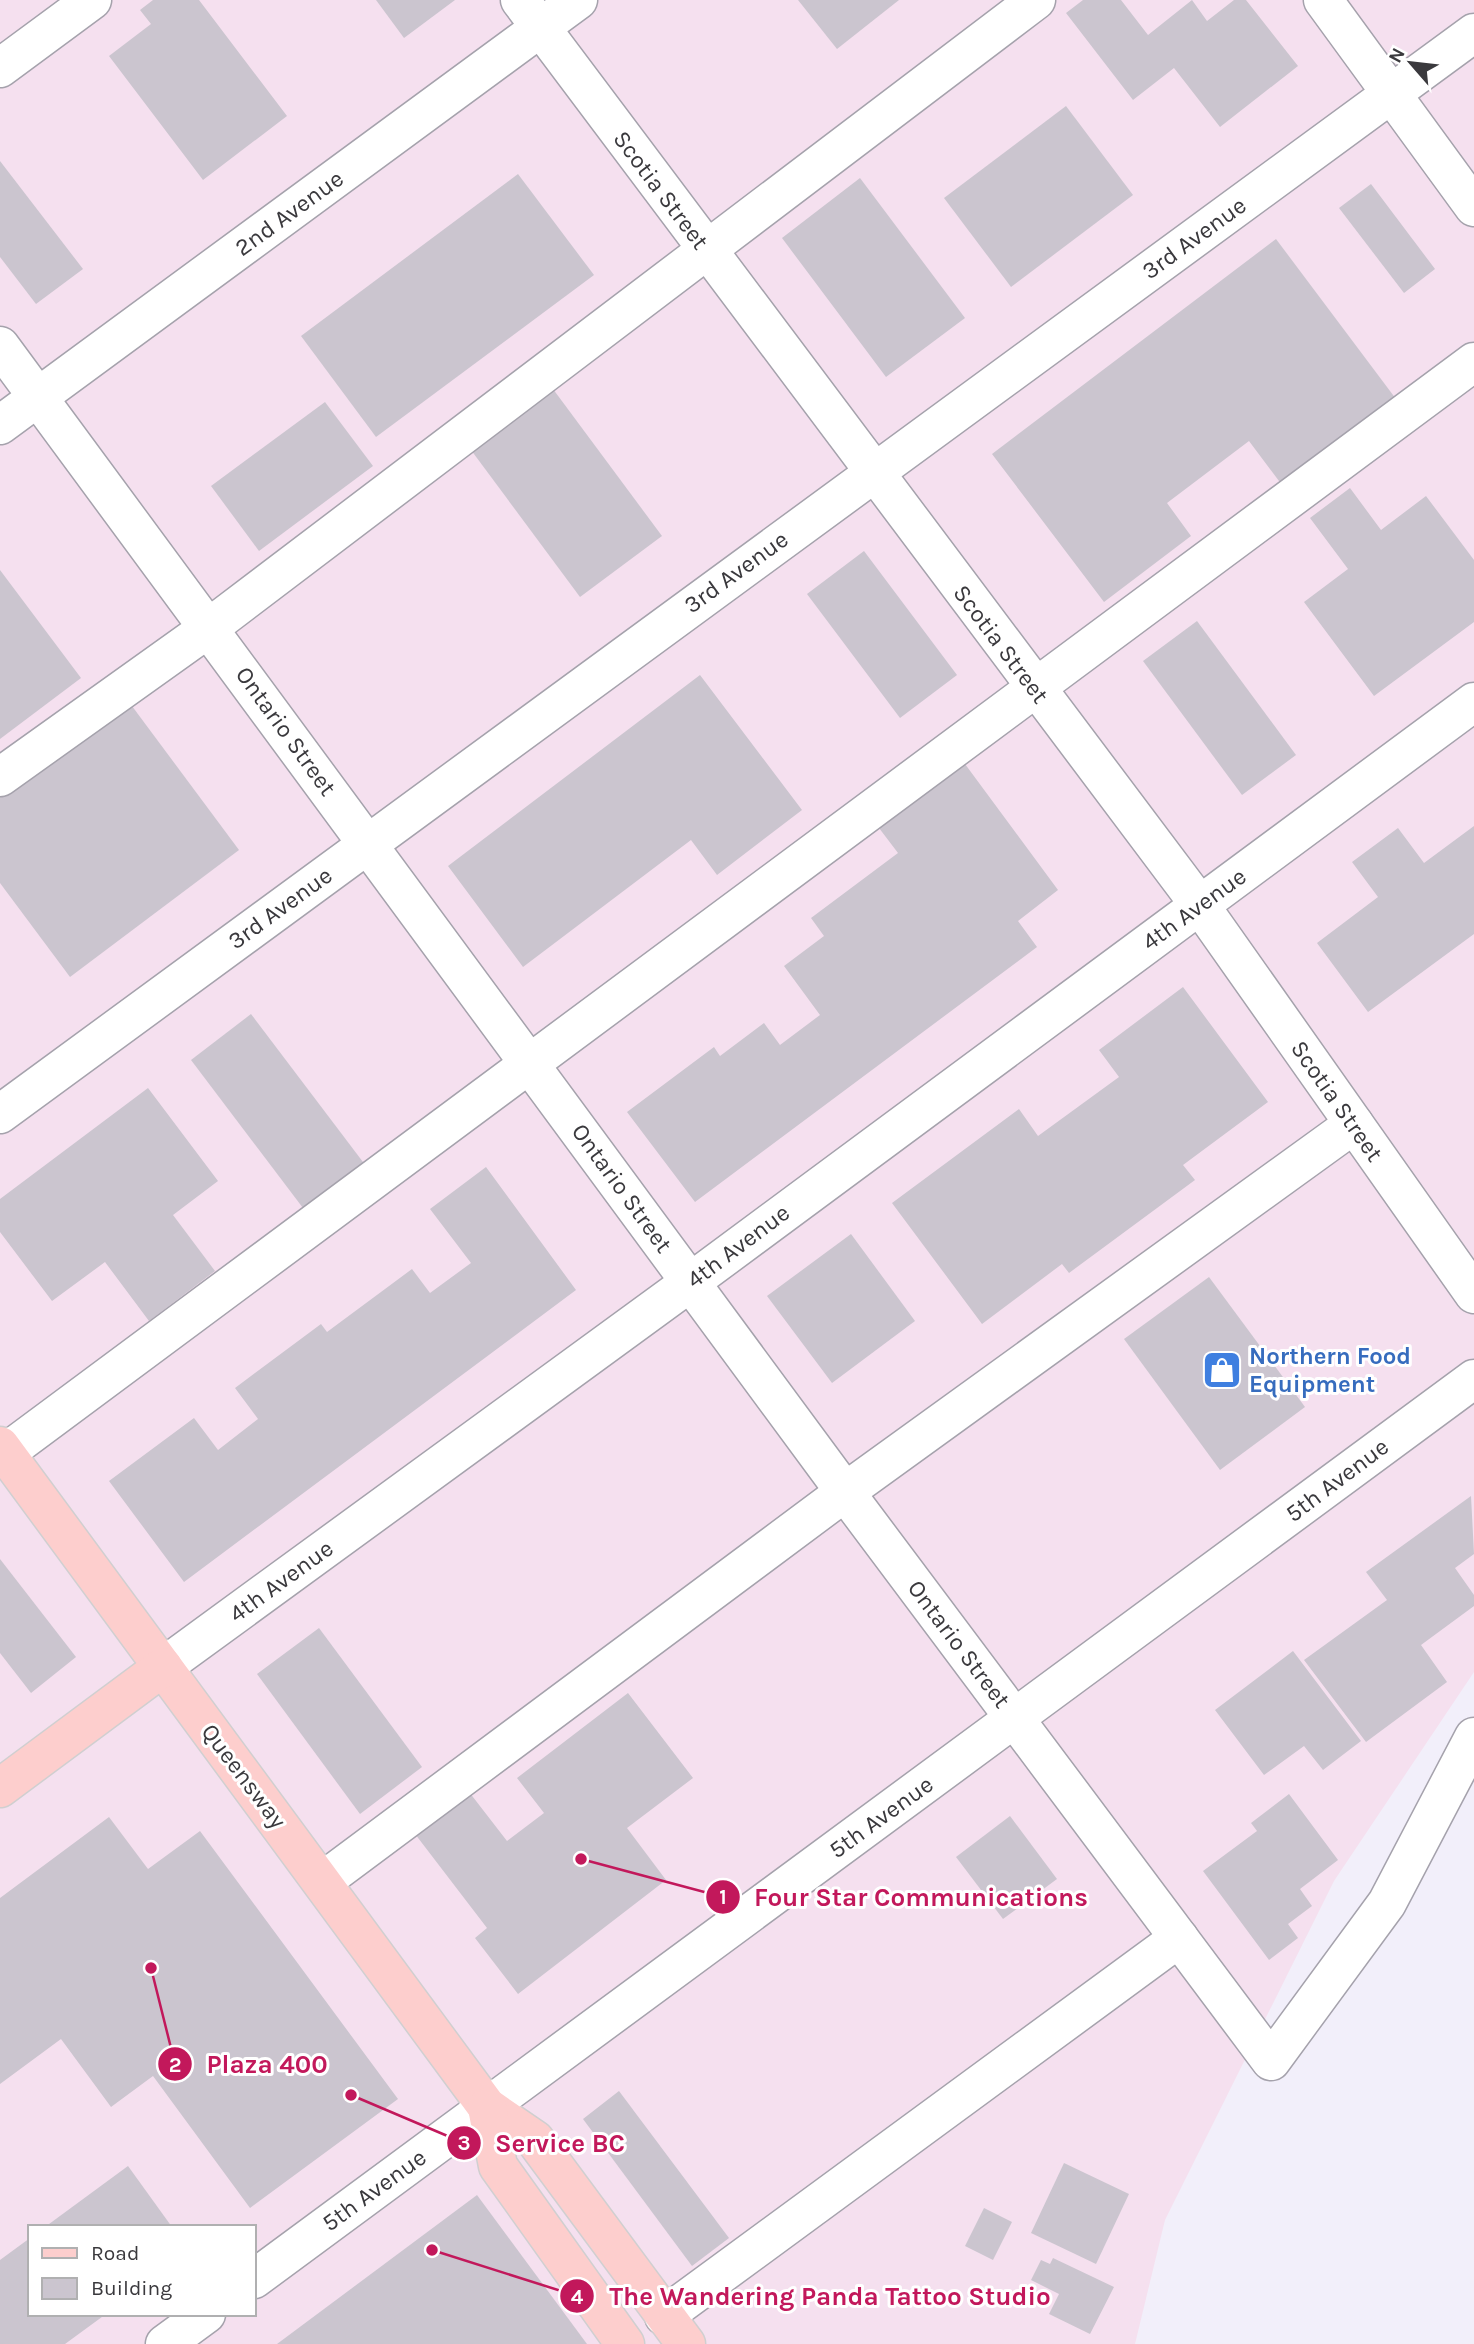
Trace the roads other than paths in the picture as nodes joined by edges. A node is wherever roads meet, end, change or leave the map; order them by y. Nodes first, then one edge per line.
1 (92, 0) edge
2 (578, 0) edge
3 (1036, 0) edge
4 (1323, 0) edge
5 (530, 14) edge
6 (1474, 33) edge
7 (0, 68) edge
8 (1392, 93) junction
9 (1474, 207) edge
10 (705, 249) junction
11 (0, 346) edge
12 (1474, 362) edge
13 (38, 397) junction
14 (0, 425) edge
15 (872, 472) junction
16 (210, 627) junction
17 (1035, 689) junction
18 (1474, 702) edge
19 (0, 777) edge
20 (369, 843) junction
21 (1199, 904) junction
22 (531, 1063) junction
23 (0, 1114) edge
24 (1354, 1124) junction
25 (692, 1281) junction
26 (1474, 1294) edge
27 (1474, 1378) edge
28 (2, 1452) edge
29 (845, 1492) junction
30 (163, 1667) junction
31 (1015, 1719) junction
32 (1474, 1737) edge
33 (0, 1788) edge
34 (323, 1881) junction
35 (1179, 1938) junction
36 (487, 2107) junction
37 (256, 2278) edge
38 (203, 2316) edge
39 (675, 2330) edge
40 (166, 2344) edge
41 (625, 2344) edge

1 - 7 street
2 - 5 street, 2nd Avenue
3 - 10 street
4 - 8 street
5 - 10 street, Scotia Street
5 - 13 street, 2nd Avenue
6 - 8 street, 3rd Avenue
8 - 9 street
8 - 15 street, 3rd Avenue
10 - 15 street, Scotia Street
10 - 16 street
11 - 13 street, Ontario Street
12 - 17 street
13 - 14 street, 2nd Avenue
13 - 16 street, Ontario Street
15 - 17 street, Scotia Street
15 - 20 street, 3rd Avenue
16 - 19 street
16 - 20 street, Ontario Street
17 - 21 street, Scotia Street
17 - 22 street
18 - 21 street, 4th Avenue
20 - 22 street, Ontario Street
20 - 23 street, 3rd Avenue
21 - 24 street, Scotia Street
21 - 25 street, 4th Avenue
22 - 25 street, Ontario Street
22 - 28 street
24 - 26 street, Scotia Street
24 - 29 street
25 - 29 street, Ontario Street
25 - 30 street, 4th Avenue
27 - 31 street, 5th Avenue
28 - 30 main road, Queensway
29 - 31 street, Ontario Street
29 - 34 street
30 - 33 main road, 4th Avenue
30 - 34 main road, Queensway
31 - 35 street, Ontario Street
31 - 36 street, 5th Avenue
32 - 35 street, Ontario Street
34 - 36 main road, Queensway
35 - 39 street
36 - 37 street, 5th Avenue
36 - 39 main road, Queensway
36 - 41 main road, Queensway
38 - 40 street

